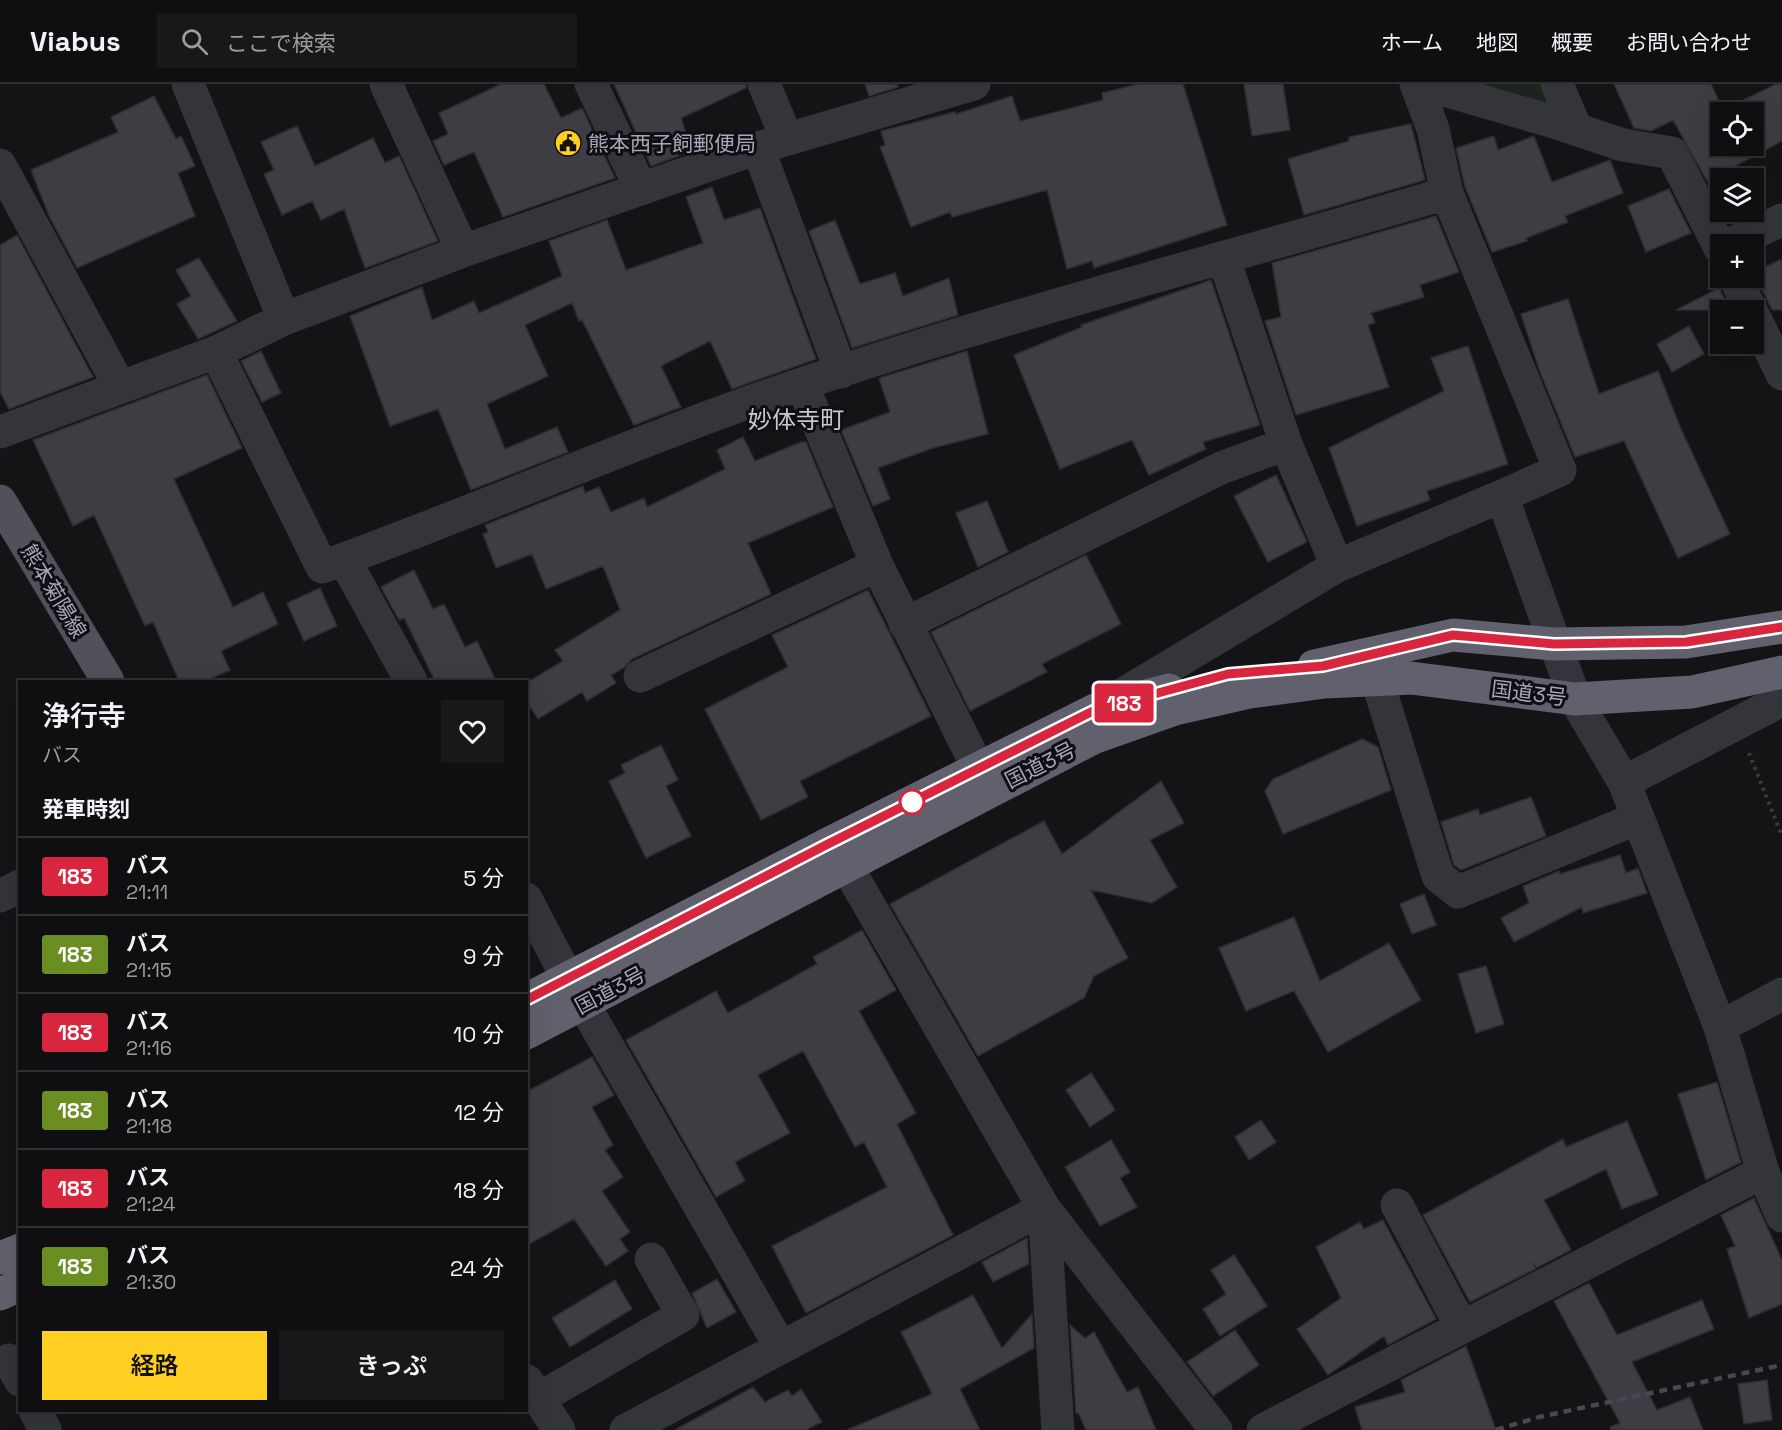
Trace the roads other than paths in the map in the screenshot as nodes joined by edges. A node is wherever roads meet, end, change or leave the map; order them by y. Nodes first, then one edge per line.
1 (188, 84) edge
2 (386, 84) edge
3 (591, 84) edge
4 (764, 84) edge
5 (974, 84) edge
6 (1416, 84) edge
7 (1423, 84) edge
8 (1557, 84) edge
9 (1576, 129) junction
10 (772, 143) junction
11 (0, 165) edge
12 (641, 189) junction
13 (1447, 193) junction
14 (1782, 220) edge
15 (1713, 234) edge
16 (1752, 234) edge
17 (463, 251) junction
18 (1224, 259) junction
19 (284, 319) junction
20 (1764, 337) edge
21 (216, 352) junction
22 (841, 372) junction
23 (1782, 374) edge
24 (802, 384) junction
25 (120, 387) junction
26 (0, 432) edge
27 (1286, 444) junction
28 (1502, 496) junction
29 (0, 501) edge
30 (345, 559) junction
31 (877, 565) junction
32 (1337, 566) junction
33 (905, 624) junction
34 (1782, 627) edge
35 (1554, 644) junction
36 (1782, 672) edge
37 (640, 676) dead end
38 (107, 680) edge
39 (410, 680) edge
40 (1377, 680) junction
41 (1575, 699) junction
42 (1782, 700) edge
43 (1095, 710) junction
44 (978, 768) junction
45 (1624, 782) junction
46 (1638, 818) junction
47 (846, 865) junction
48 (18, 886) edge
49 (0, 896) edge
50 (528, 903) edge
51 (567, 977) junction
52 (1782, 994) edge
53 (528, 999) edge
54 (584, 1005) junction
55 (1720, 1027) junction
56 (528, 1032) edge
57 (1764, 1172) junction
58 (1396, 1205) dead end
59 (1044, 1208) junction
60 (1782, 1216) edge
61 (18, 1251) edge
62 (0, 1258) edge
63 (651, 1259) dead end
64 (18, 1285) edge
65 (0, 1294) edge
66 (1461, 1326) junction
67 (781, 1348) junction
68 (532, 1389) edge
69 (36, 1412) edge
70 (1209, 1429) edge
71 (45, 1430) edge
72 (559, 1430) edge
73 (626, 1430) edge
74 (1058, 1430) edge
75 (1263, 1430) edge

1 - 19 street
2 - 17 street
3 - 12 street
4 - 10 street
5 - 10 street
6 - 13 street
7 - 9 street
8 - 9 street
9 - 15 street
10 - 12 street
10 - 22 street
11 - 25 street
12 - 17 street
13 - 18 street
13 - 28 street
14 - 16 street
17 - 19 street
18 - 22 street
18 - 27 street
19 - 21 street
20 - 23 street
21 - 25 street
21 - 30 street
22 - 24 street
24 - 30 street
24 - 31 street
25 - 26 street
27 - 32 street
27 - 33 street
28 - 32 street
28 - 35 street
29 - 38 main road, 熊本菊陽線
30 - 39 street
31 - 33 street
31 - 37 street
32 - 43 street
33 - 44 street
34 - 35 highway, 国道3号
35 - 41 street
35 - 43 highway, 国道3号
36 - 41 highway, 国道3号
40 - 41 highway, 国道3号
40 - 46 street
40 - 47 highway, 国道3号
41 - 45 street
42 - 45 street
43 - 44 highway, 国道3号
44 - 51 highway, 国道3号
45 - 46 street
46 - 55 street
47 - 54 highway, 国道3号
47 - 59 street
48 - 49 street
50 - 51 street
51 - 53 highway, 国道3号
52 - 55 street
54 - 56 highway, 国道3号
54 - 67 street
55 - 57 street
57 - 60 street
57 - 66 street
58 - 66 street
59 - 67 street
59 - 70 street
59 - 74 street
61 - 62 highway
63 - 68 street
64 - 65 highway
66 - 75 street
67 - 73 street
68 - 72 street
69 - 71 street

